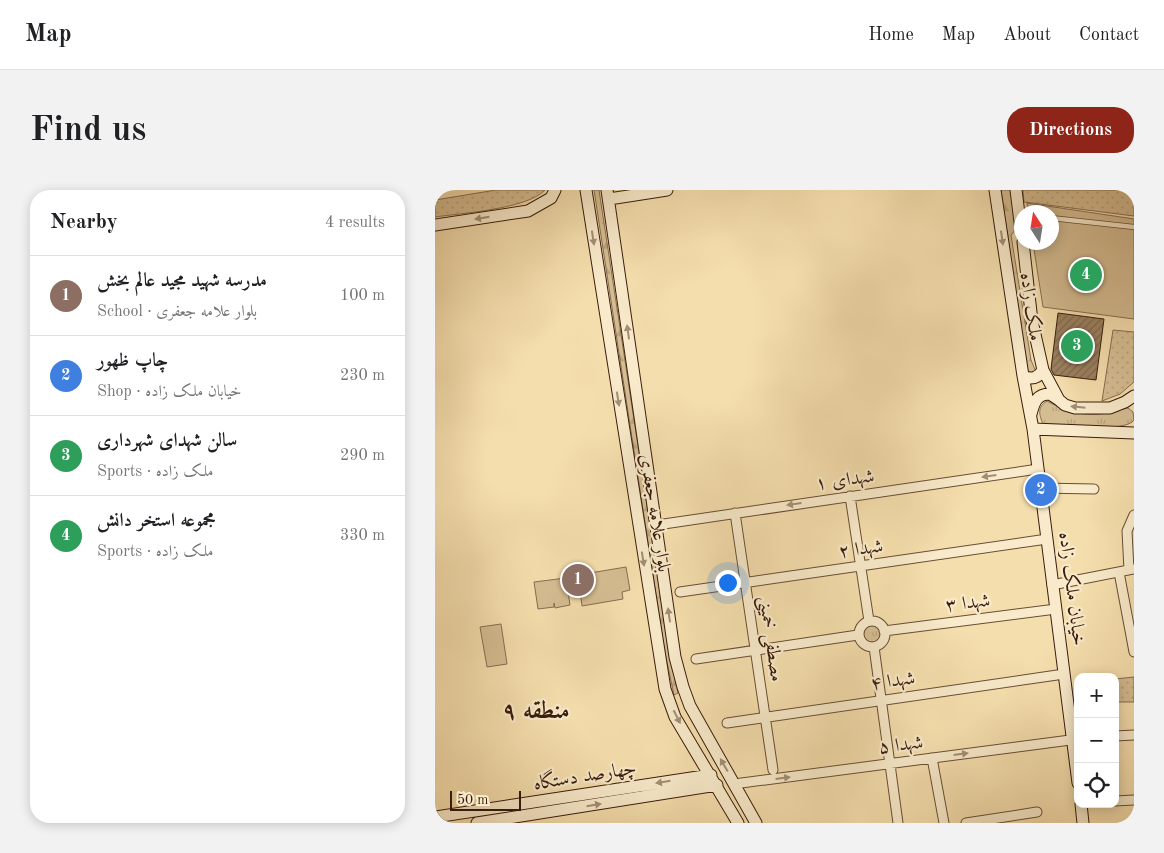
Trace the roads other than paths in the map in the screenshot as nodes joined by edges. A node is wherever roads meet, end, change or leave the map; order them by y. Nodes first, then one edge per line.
1 (555, 190) edge
2 (586, 190) edge
3 (667, 190) edge
4 (995, 190) edge
5 (1016, 190) edge
6 (608, 194) edge
7 (1019, 205) edge
8 (1059, 219) edge
9 (435, 225) edge
10 (1134, 228) edge
11 (1024, 250) edge
12 (1043, 370) junction
13 (1023, 376) junction
14 (1059, 400) junction
15 (1131, 401) edge
16 (1030, 415) junction
17 (1033, 429) junction
18 (1131, 431) edge
19 (1038, 469) junction
20 (1040, 488) junction
21 (1094, 489) dead end
22 (850, 496) junction
23 (735, 513) junction
24 (1134, 515) edge
25 (657, 524) junction
26 (1047, 540) junction
27 (861, 566) junction
28 (1131, 570) edge
29 (1119, 572) junction
30 (745, 583) junction
31 (1052, 585) junction
32 (680, 592) dead end
33 (1056, 609) junction
34 (869, 621) junction
35 (885, 630) junction
36 (858, 635) junction
37 (874, 647) junction
38 (755, 650) junction
39 (1134, 652) edge
40 (696, 659) dead end
41 (1064, 674) junction
42 (881, 700) junction
43 (765, 718) junction
44 (727, 723) dead end
45 (1074, 734) edge
46 (1134, 735) edge
47 (1119, 736) edge
48 (1074, 740) edge
49 (931, 758) junction
50 (890, 764) junction
51 (773, 770) dead end
52 (714, 780) junction
53 (734, 784) junction
54 (1134, 800) edge
55 (1119, 801) edge
56 (1081, 808) edge
57 (1037, 812) dead end
58 (435, 818) edge
59 (477, 823) edge
60 (738, 823) edge
61 (756, 823) edge
62 (898, 823) edge
63 (944, 823) edge
64 (966, 823) edge
65 (1083, 823) edge

1 -> 9 main road
2 -> 52 main road, بلوار علامه جعفری
3 - 6 main road
4 -> 13 main road, ملک زاده
5 - 7 main road
25 -> 6 main road, بلوار علامه جعفری
8 - 10 lane
11 - 12 main road, ملک زاده
12 - 13 main road
12 - 14 main road, ملک زاده
13 - 16 main road, ملک زاده
15 -> 14 main road
14 - 16 main road
16 - 17 main road, ملک زاده
17 - 18 main road
17 - 19 main road, خیابان ملک زاده
19 - 20 main road, خیابان ملک زاده
19 -> 22 street, شهدای ۱
20 - 21 street
20 - 26 main road, خیابان ملک زاده
22 -> 23 street, شهدای ۱
22 - 27 street
23 - 25 street, شهدای ۱
23 - 30 street, مصطفی خمینی
24 - 28 street
53 -> 25 main road, بلوار علامه جعفری
26 - 27 street, شهدا ۲
26 - 31 main road, خیابان ملک زاده
27 - 30 street, شهدا ۲
27 - 34 street
28 - 29 street
29 - 31 street
29 - 39 street
30 - 32 street, شهدا ۲
30 - 38 street, مصطفی خمینی
31 - 33 main road, خیابان ملک زاده
33 - 35 street, شهدا ۳
33 - 41 main road, خیابان ملک زاده
34 - 35 street
34 - 36 street
35 - 37 street
36 - 37 street
36 - 38 street
37 - 42 street
38 - 40 street
38 - 43 street, مصطفی خمینی
41 - 42 street, شهدا ۴
41 - 45 main road, خیابان ملک زاده
42 - 43 street, شهدا ۴
42 - 50 street
43 - 44 street, شهدا ۴
43 - 51 street, مصطفی خمینی
46 - 47 street
49 -> 48 street, شهدا ۵
49 - 50 street, شهدا ۵
49 - 63 street
53 -> 50 street, شهدا ۵
50 - 62 street
52 -> 58 main road, چهارصد دستگاه
59 -> 52 main road, چهارصد دستگاه
52 - 60 main road, بلوار علامه جعفری
53 - 61 main road, بلوار علامه جعفری
54 - 55 street
56 - 65 main road
57 - 64 street

